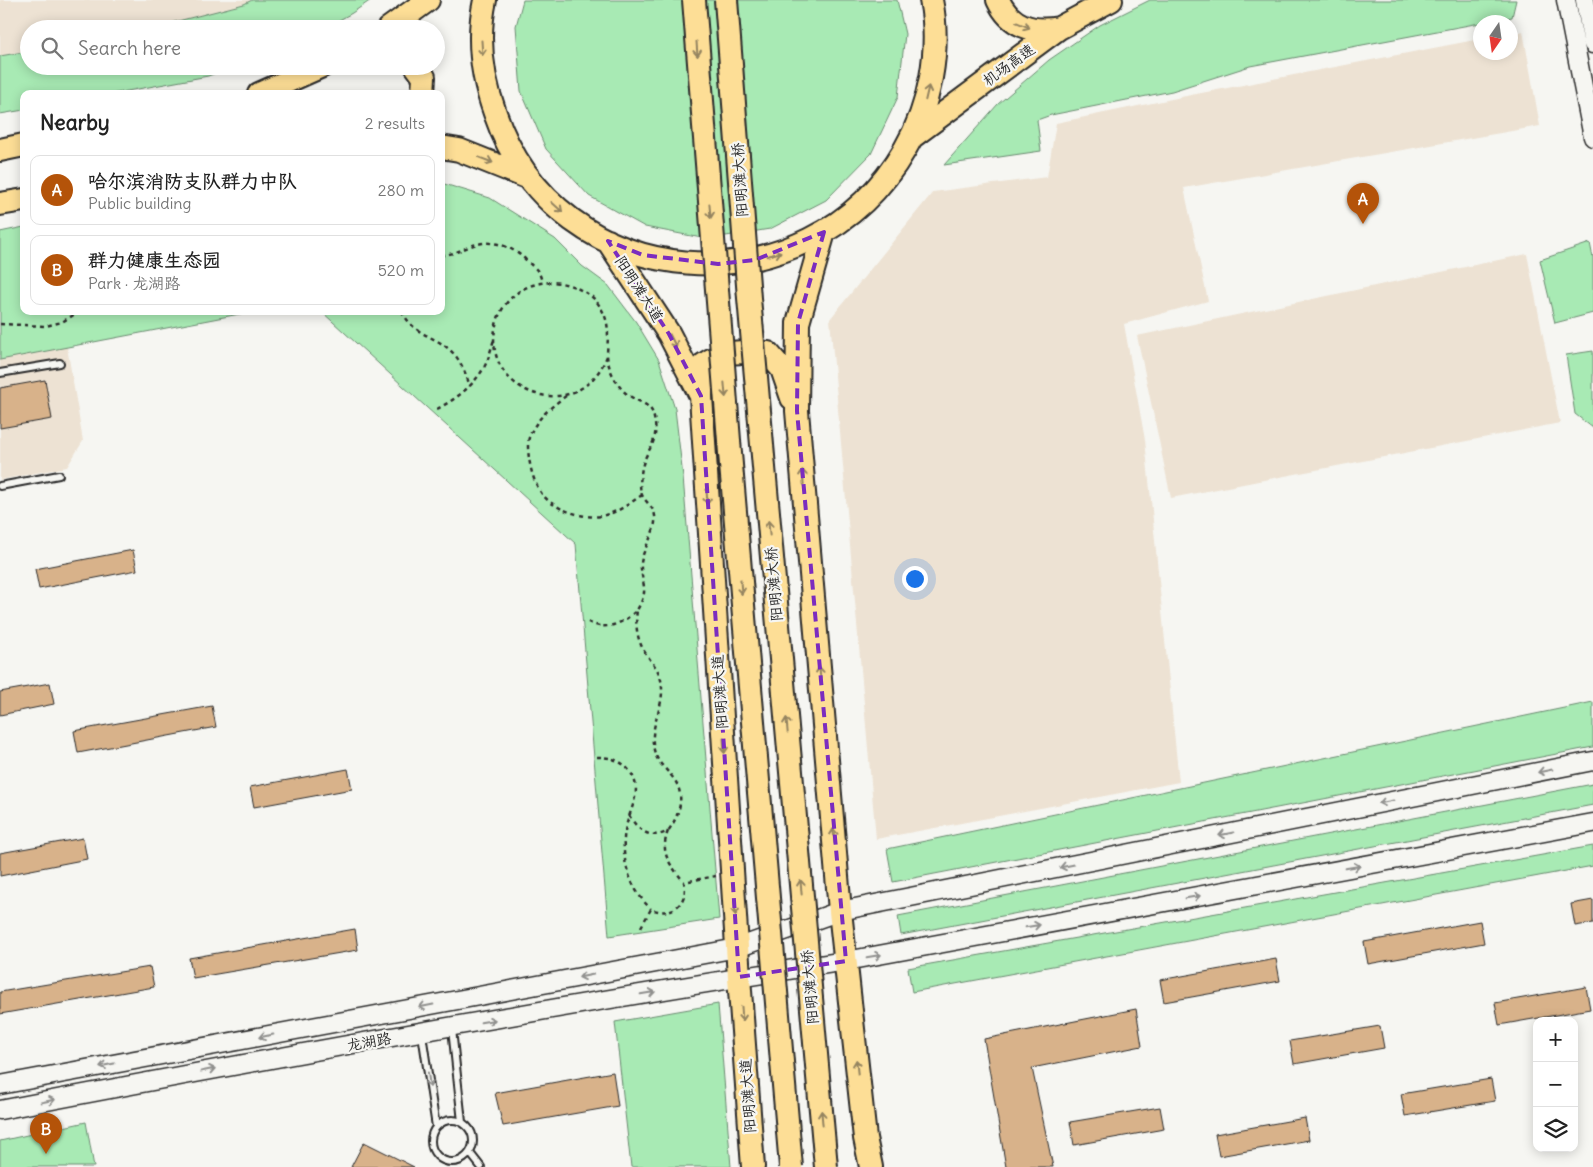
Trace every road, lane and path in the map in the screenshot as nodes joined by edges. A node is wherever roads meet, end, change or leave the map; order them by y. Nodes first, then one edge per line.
1 (428, 0) edge
2 (485, 0) edge
3 (694, 0) edge
4 (726, 0) edge
5 (931, 0) edge
6 (998, 0) edge
7 (1111, 0) edge
8 (1566, 0) edge
9 (1585, 0) edge
10 (400, 20) edge
11 (1059, 28) junction
12 (1593, 44) edge
13 (302, 75) edge
14 (422, 75) edge
15 (268, 90) edge
16 (423, 90) edge
17 (912, 137) junction
18 (1593, 137) edge
19 (20, 146) edge
20 (445, 148) edge
21 (0, 150) edge
22 (530, 178) junction
23 (20, 201) edge
24 (0, 204) edge
25 (824, 232) junction
26 (608, 241) junction
27 (445, 254) edge
28 (542, 282) junction
29 (73, 315) edge
30 (405, 315) edge
31 (0, 324) edge
32 (495, 338) junction
33 (607, 356) junction
34 (60, 363) dead end
35 (0, 373) edge
36 (470, 386) junction
37 (567, 395) junction
38 (701, 396) junction
39 (437, 409) dead end
40 (797, 411) junction
41 (59, 475) dead end
42 (0, 486) edge
43 (642, 495) junction
44 (637, 610) junction
45 (588, 622) dead end
46 (598, 757) dead end
47 (1593, 761) edge
48 (629, 815) junction
49 (1593, 823) edge
50 (668, 832) junction
51 (732, 873) junction
52 (684, 882) junction
53 (651, 909) junction
54 (840, 910) junction
55 (641, 927) dead end
56 (737, 948) junction
57 (846, 961) junction
58 (739, 977) junction
59 (451, 1027) junction
60 (422, 1032) junction
61 (746, 1065) junction
62 (0, 1085) edge
63 (0, 1110) edge
64 (462, 1122) junction
65 (436, 1127) junction
66 (865, 1138) junction
67 (470, 1153) junction
68 (480, 1167) edge
69 (754, 1167) edge
70 (764, 1167) edge
71 (791, 1167) edge
72 (826, 1167) edge
73 (865, 1167) edge
74 (871, 1167) edge

1 - 10 highway
2 -> 22 highway
3 -> 71 highway, bridge
72 -> 4 highway, 阳明滩大桥, bridge
17 -> 5 highway
6 -> 11 highway
7 - 11 highway, 机场高速
8 - 18 main road
9 - 12 main road
11 - 17 highway, 机场高速
13 - 15 highway
14 - 16 highway
17 - 25 highway
19 - 21 highway
20 -> 22 highway
22 -> 26 highway
23 - 24 highway
26 -> 25 highway
25 - 40 highway
26 -> 38 highway, 阳明滩大道
27 - 28 path
28 - 32 path
28 - 33 path
29 - 31 path
30 - 36 path
32 - 36 path
32 - 37 path
33 - 37 path
33 - 43 path
34 - 35 lane
36 - 39 path
37 - 43 path
38 - 40 highway
38 -> 51 highway, 阳明滩大道
54 -> 40 highway
41 - 42 lane
43 - 44 path
44 - 45 path
44 - 50 path
46 - 48 path
47 -> 54 main road, 龙湖路
48 - 50 path
48 - 53 path
57 -> 49 main road, 龙湖路
50 - 52 path
51 - 52 path
51 -> 56 highway, 阳明滩大道
52 - 53 path
53 - 55 path
54 - 56 main road, 龙湖路
54 - 57 highway
56 - 58 highway, 阳明滩大道
56 -> 62 main road, 龙湖路
57 - 58 main road, 龙湖路
66 -> 57 highway
59 -> 58 main road, 龙湖路
58 -> 61 highway, 阳明滩大道
59 - 60 main road, 龙湖路
59 - 64 lane
63 -> 60 main road, 龙湖路
60 -> 65 lane
61 - 69 highway, 阳明滩大道
61 - 70 highway
64 - 65 lane
64 - 67 lane
65 - 67 lane
66 - 73 highway
66 - 74 highway
67 - 68 lane

